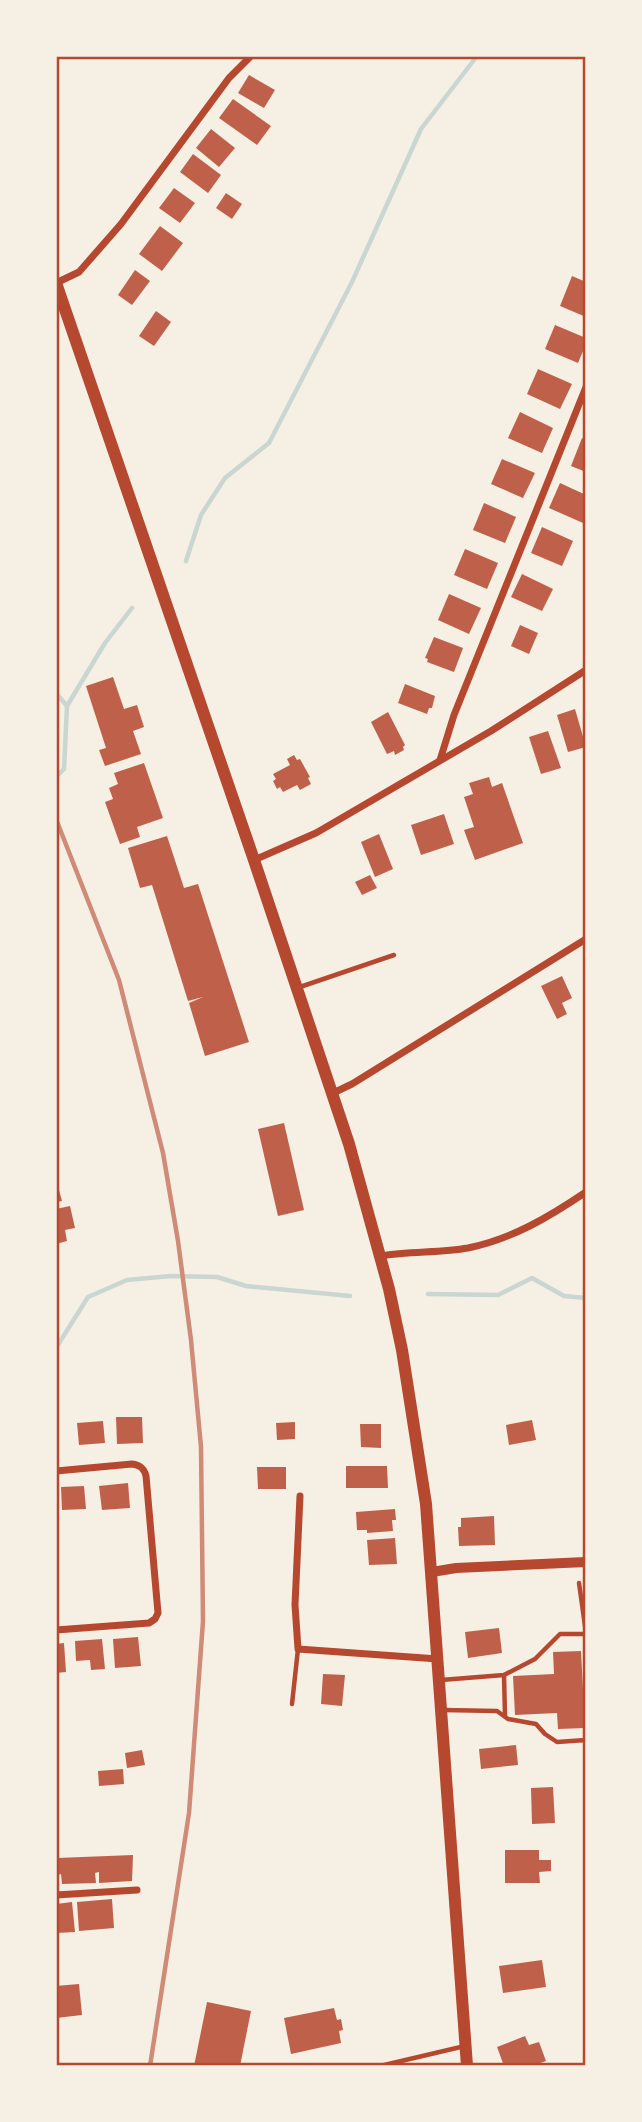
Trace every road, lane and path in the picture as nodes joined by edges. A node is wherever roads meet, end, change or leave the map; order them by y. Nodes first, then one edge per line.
1 (251, 56) edge
2 (56, 283) edge
3 (586, 387) edge
4 (586, 670) edge
5 (440, 760) junction
6 (254, 860) junction
7 (586, 939) edge
8 (394, 955) dead end
9 (296, 989) junction
10 (331, 1094) junction
11 (586, 1192) edge
12 (381, 1256) junction
13 (56, 1471) edge
14 (300, 1496) dead end
15 (586, 1562) edge
16 (432, 1572) junction
17 (579, 1583) dead end
18 (56, 1630) edge
19 (586, 1633) edge
20 (298, 1649) junction
21 (438, 1659) junction
22 (504, 1675) junction
23 (440, 1680) junction
24 (292, 1704) dead end
25 (442, 1710) junction
26 (505, 1717) junction
27 (586, 1740) edge
28 (137, 1890) dead end
29 (56, 1895) edge
30 (466, 2046) junction
31 (380, 2066) edge
32 (467, 2066) edge

1 - 2 street
2 - 6 main road
3 - 5 street
4 - 5 street
5 - 6 street
6 - 9 main road
7 - 10 street
8 - 9 lane
9 - 10 main road
10 - 12 main road
11 - 12 street
12 - 16 main road
13 - 18 street
14 - 20 street
15 - 16 street
16 - 21 main road
17 - 19 lane
19 - 22 lane
20 - 21 street
20 - 24 lane
21 - 23 main road
22 - 23 lane
22 - 26 lane
23 - 25 main road
25 - 26 lane
25 - 30 main road
26 - 27 lane
28 - 29 street
30 - 31 lane
30 - 32 main road

